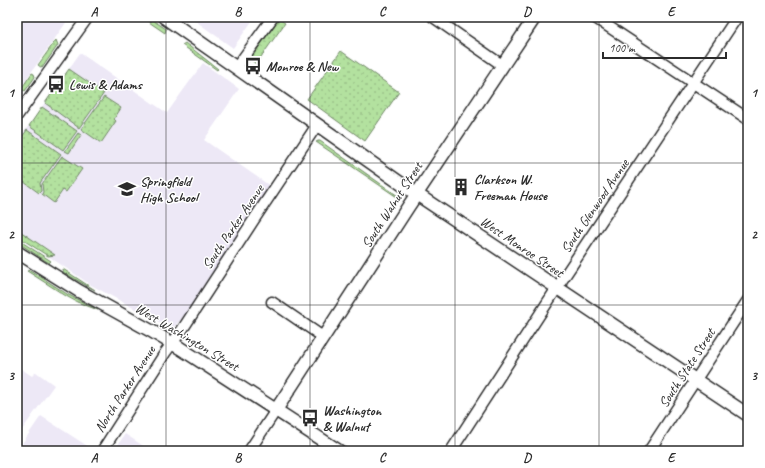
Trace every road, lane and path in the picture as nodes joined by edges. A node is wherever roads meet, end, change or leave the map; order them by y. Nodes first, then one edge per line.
1 (88, 17) edge
2 (164, 17) edge
3 (273, 17) edge
4 (433, 17) edge
5 (535, 17) edge
6 (594, 17) edge
7 (737, 17) edge
8 (502, 66) junction
9 (236, 68) junction
10 (693, 83) junction
11 (19, 109) edge
12 (748, 120) edge
13 (317, 126) junction
14 (416, 194) junction
15 (17, 252) edge
16 (557, 289) junction
17 (748, 300) edge
18 (272, 302) dead end
19 (324, 337) junction
20 (172, 344) junction
21 (695, 380) junction
22 (276, 410) junction
23 (748, 415) edge
24 (102, 451) edge
25 (249, 451) edge
26 (339, 451) edge
27 (451, 451) edge
28 (649, 451) edge

1 - 11 street
2 - 9 street, West Monroe Street
3 - 9 street
4 - 8 street
5 - 8 street, South Walnut Street
6 - 10 street
7 - 10 street, South Glenwood Avenue
8 - 14 street, South Walnut Street
9 - 13 street, West Monroe Street
10 - 12 street
10 - 16 street, South Glenwood Avenue
13 - 14 street, West Monroe Street
13 - 20 street, South Parker Avenue
14 - 16 street, West Monroe Street
14 - 19 street, South Walnut Street
15 - 20 street, West Washington Street
16 - 21 street, West Monroe Street
16 - 27 street, South Glenwood Avenue
17 - 21 street, South State Street
18 - 19 street
19 - 22 street, South Walnut Street
20 - 22 street, West Washington Street
20 - 24 street, North Parker Avenue
21 - 23 street, West Monroe Street
21 - 28 street, South State Street
22 - 25 street
22 - 26 street, West Washington Street

